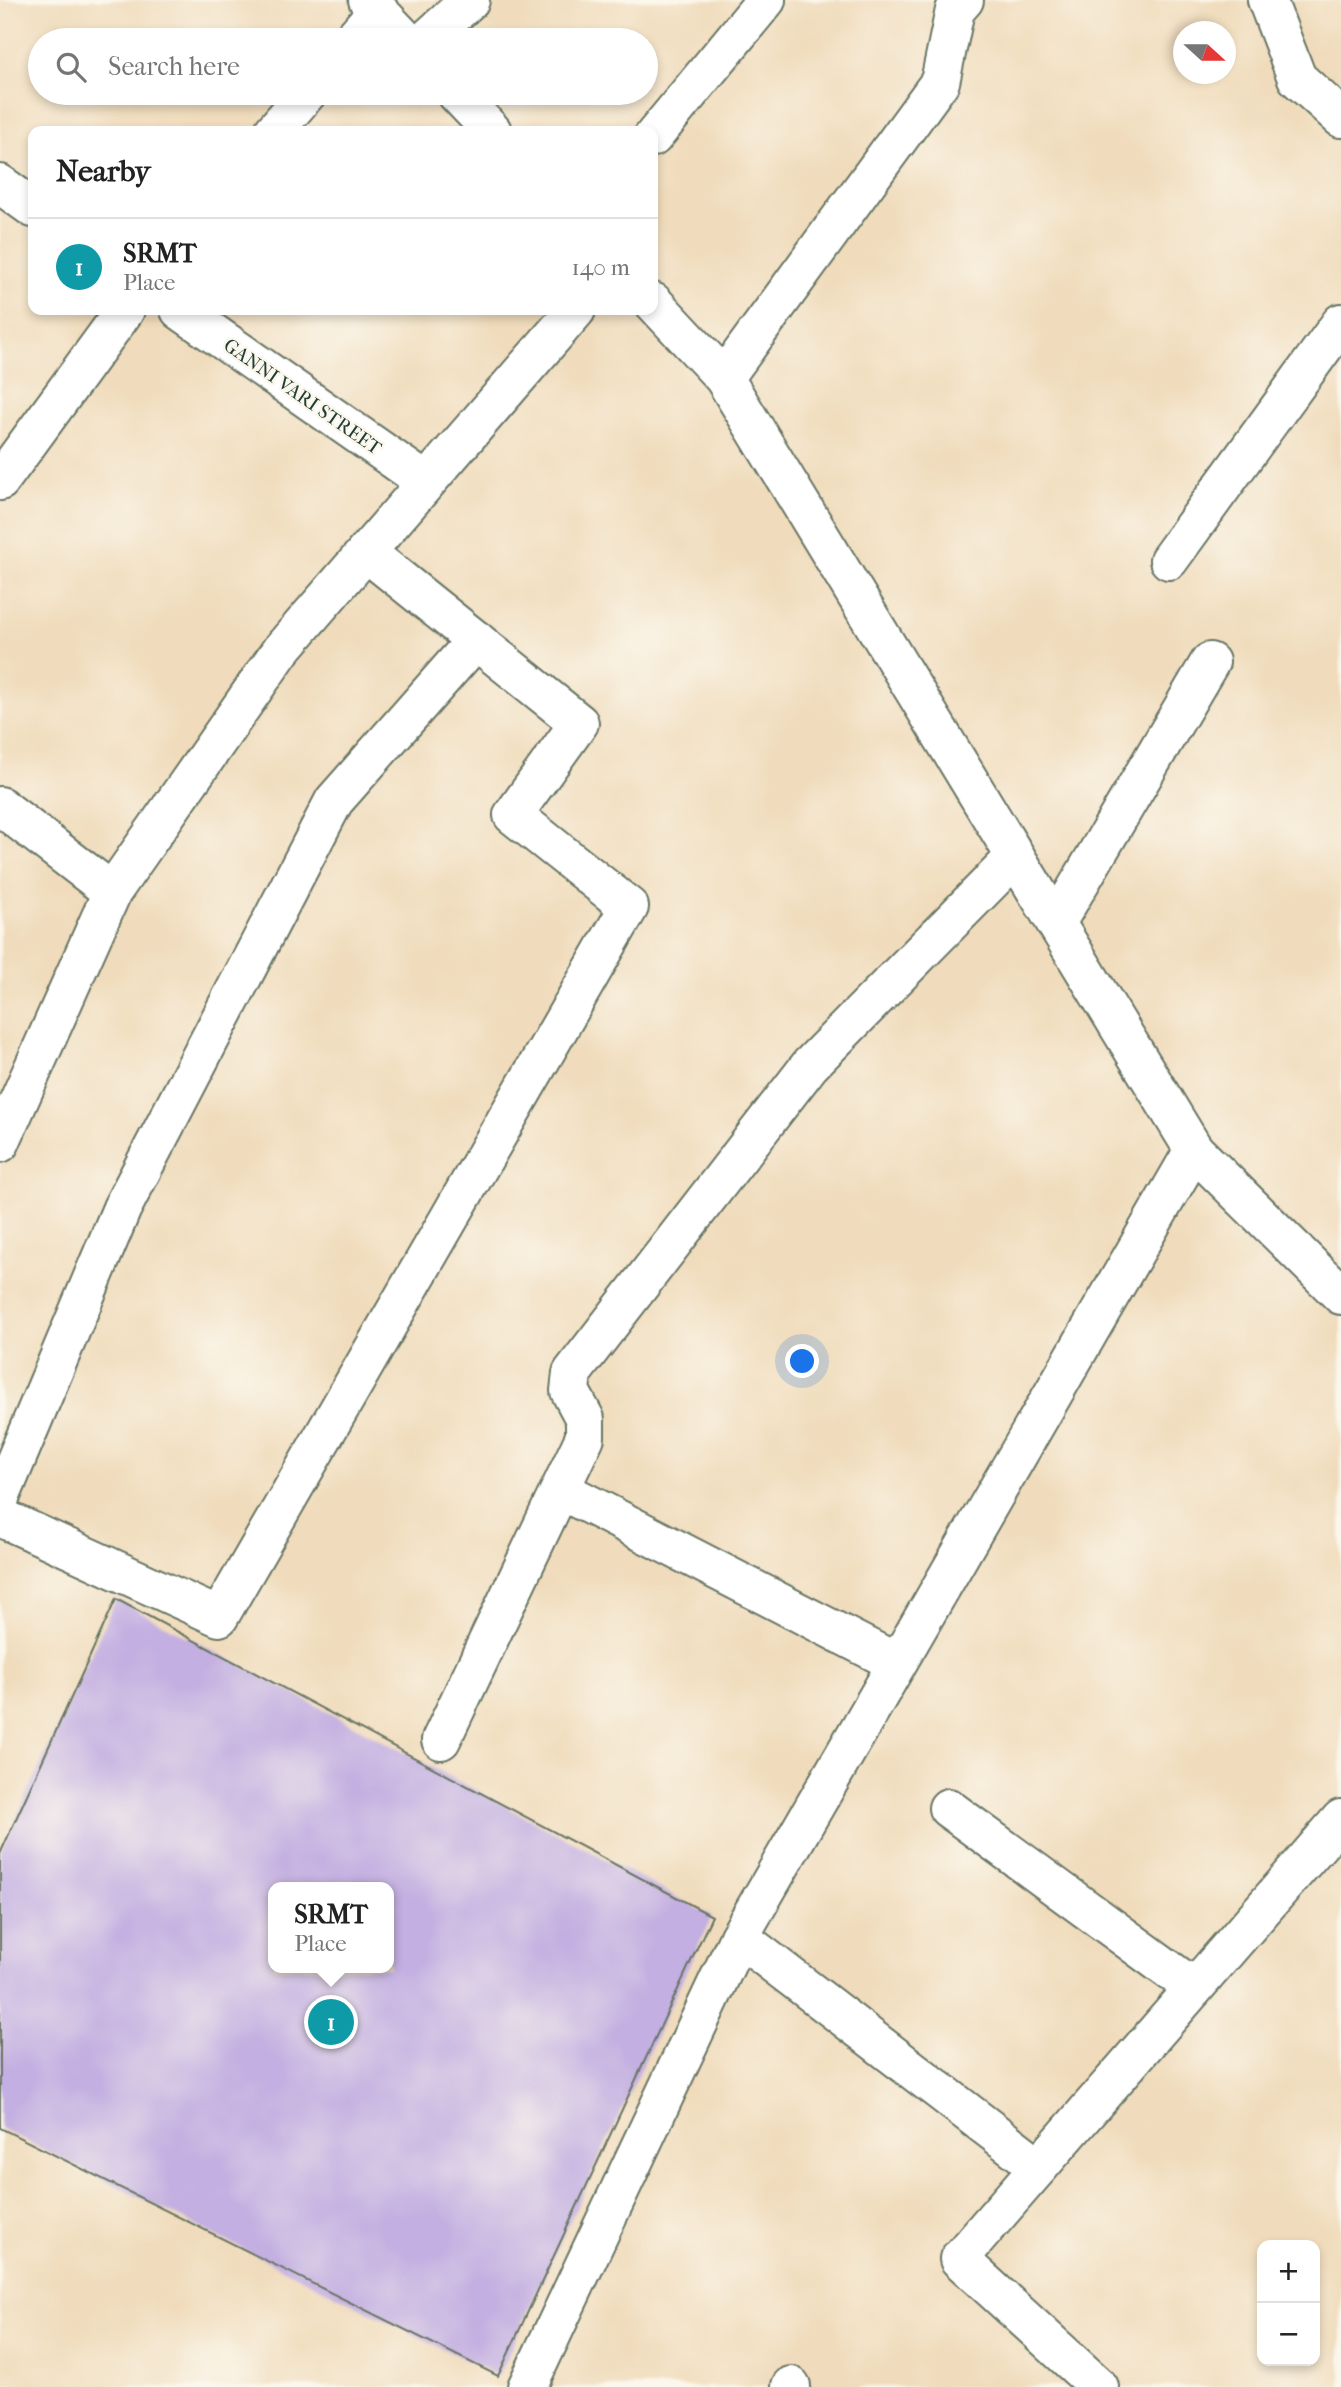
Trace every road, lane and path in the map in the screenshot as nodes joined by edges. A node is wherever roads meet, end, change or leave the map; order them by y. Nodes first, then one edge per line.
1 (470, 0) edge
2 (766, 0) edge
3 (964, 0) edge
4 (1266, 0) edge
5 (373, 5) edge
6 (359, 28) edge
7 (395, 28) edge
8 (439, 28) edge
9 (297, 105) edge
10 (467, 105) edge
11 (1341, 118) edge
12 (278, 126) edge
13 (487, 126) edge
14 (658, 131) edge
15 (0, 184) edge
16 (28, 204) edge
17 (658, 307) edge
18 (121, 315) edge
19 (187, 315) edge
20 (572, 315) edge
21 (1341, 323) edge
22 (724, 378) junction
23 (0, 481) edge
24 (426, 482) junction
25 (366, 552) junction
26 (1169, 560) dead end
27 (475, 640) junction
28 (1210, 662) dead end
29 (0, 806) edge
30 (1015, 857) junction
31 (112, 892) junction
32 (1056, 923) junction
33 (0, 1143) edge
34 (1194, 1150) junction
35 (1341, 1295) edge
36 (8, 1457) edge
37 (561, 1490) junction
38 (0, 1498) edge
39 (0, 1517) edge
40 (897, 1663) junction
41 (441, 1740) dead end
42 (948, 1808) dead end
43 (1341, 1819) edge
44 (738, 1937) junction
45 (1194, 1988) junction
46 (1039, 2167) junction
47 (527, 2387) edge
48 (1098, 2387) edge

1 - 8 street
2 - 14 street
3 - 22 street
4 - 11 street
5 - 6 street
5 - 7 street
9 - 12 street
10 - 13 street
15 - 16 street
17 - 22 street
18 - 23 street
19 - 24 street, GANNI VARI STREET
20 - 24 street
21 - 26 street
22 - 30 street
24 - 25 street
25 - 27 street
25 - 31 street
27 - 36 street
27 - 39 street
28 - 32 street
29 - 31 street
30 - 32 street
30 - 37 street
31 - 33 street
32 - 34 street
34 - 35 street
34 - 40 street
36 - 38 street
37 - 40 street
37 - 41 street
40 - 44 street
42 - 45 street
43 - 45 street
44 - 46 street
44 - 47 street
45 - 46 street
46 - 48 street

